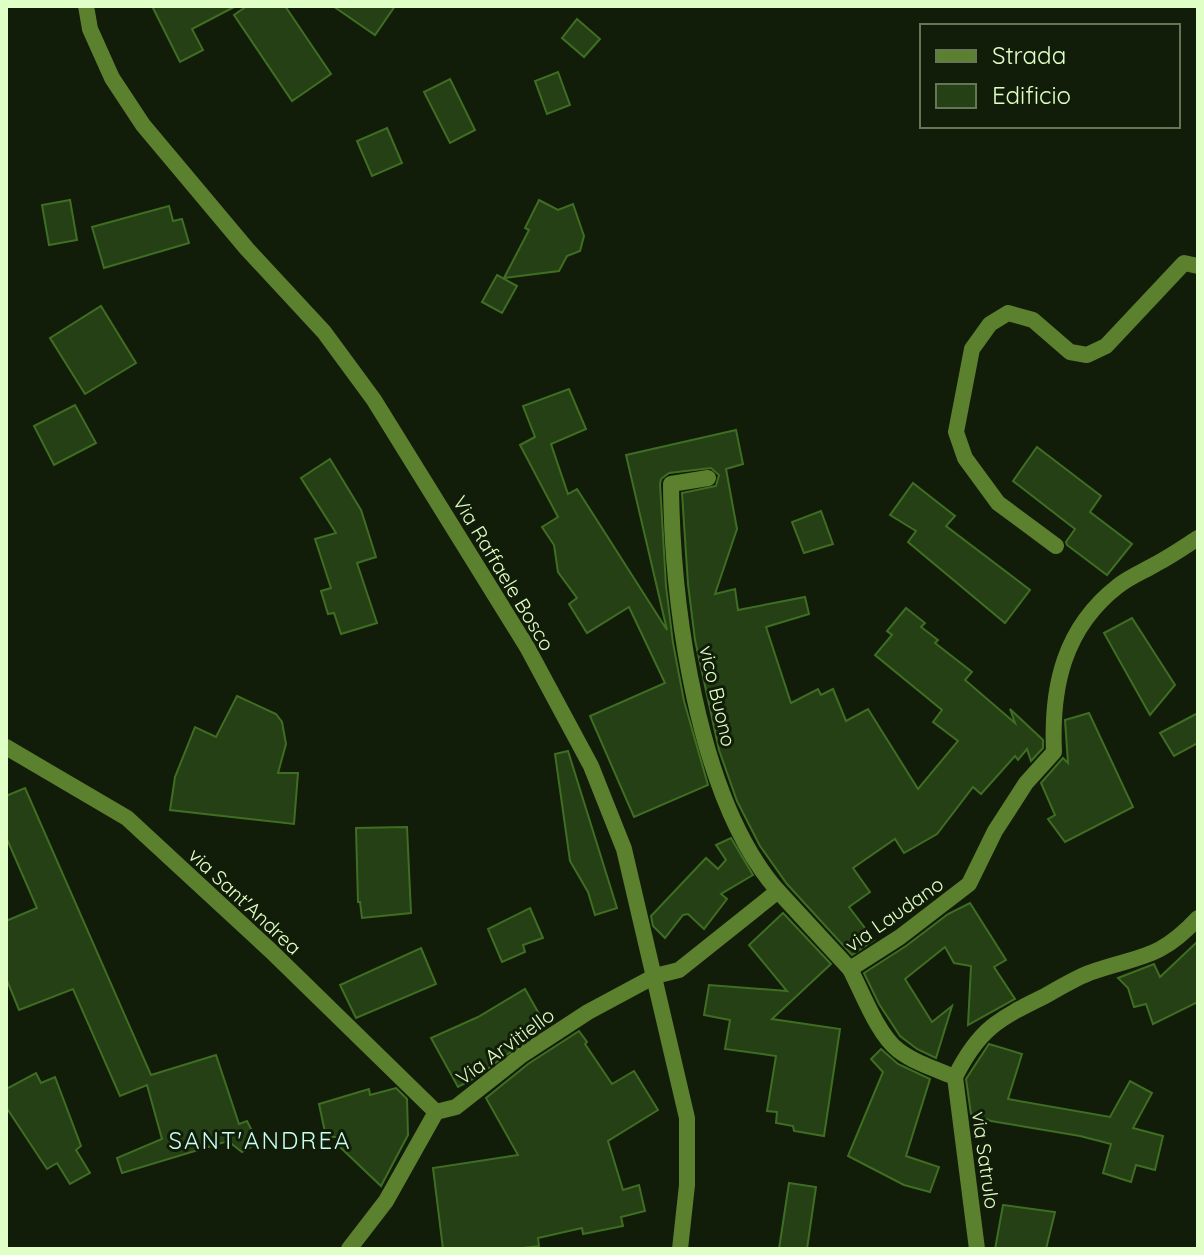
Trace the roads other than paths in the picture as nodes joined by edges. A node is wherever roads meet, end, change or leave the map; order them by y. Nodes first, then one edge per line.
1 (86, 6) edge
2 (1198, 266) edge
3 (708, 478) dead end
4 (1198, 538) edge
5 (1056, 546) dead end
6 (6, 747) edge
7 (778, 891) junction
8 (1198, 918) edge
9 (850, 969) junction
10 (655, 976) junction
11 (955, 1077) junction
12 (436, 1112) junction
13 (349, 1249) edge
14 (680, 1249) edge
15 (977, 1249) edge

1 - 10 street, Via Raffaele Bosco
2 - 5 street
3 - 7 street, vico Buono
4 - 9 street, via Laudano
6 - 12 street, via Sant'Andrea
7 - 9 street, via Laudano
7 - 10 street
8 - 11 street
9 - 11 street
10 - 12 street, Via Arvitiello
10 - 14 street, Via Raffaele Bosco
11 - 15 street, via Satrulo
12 - 13 street

